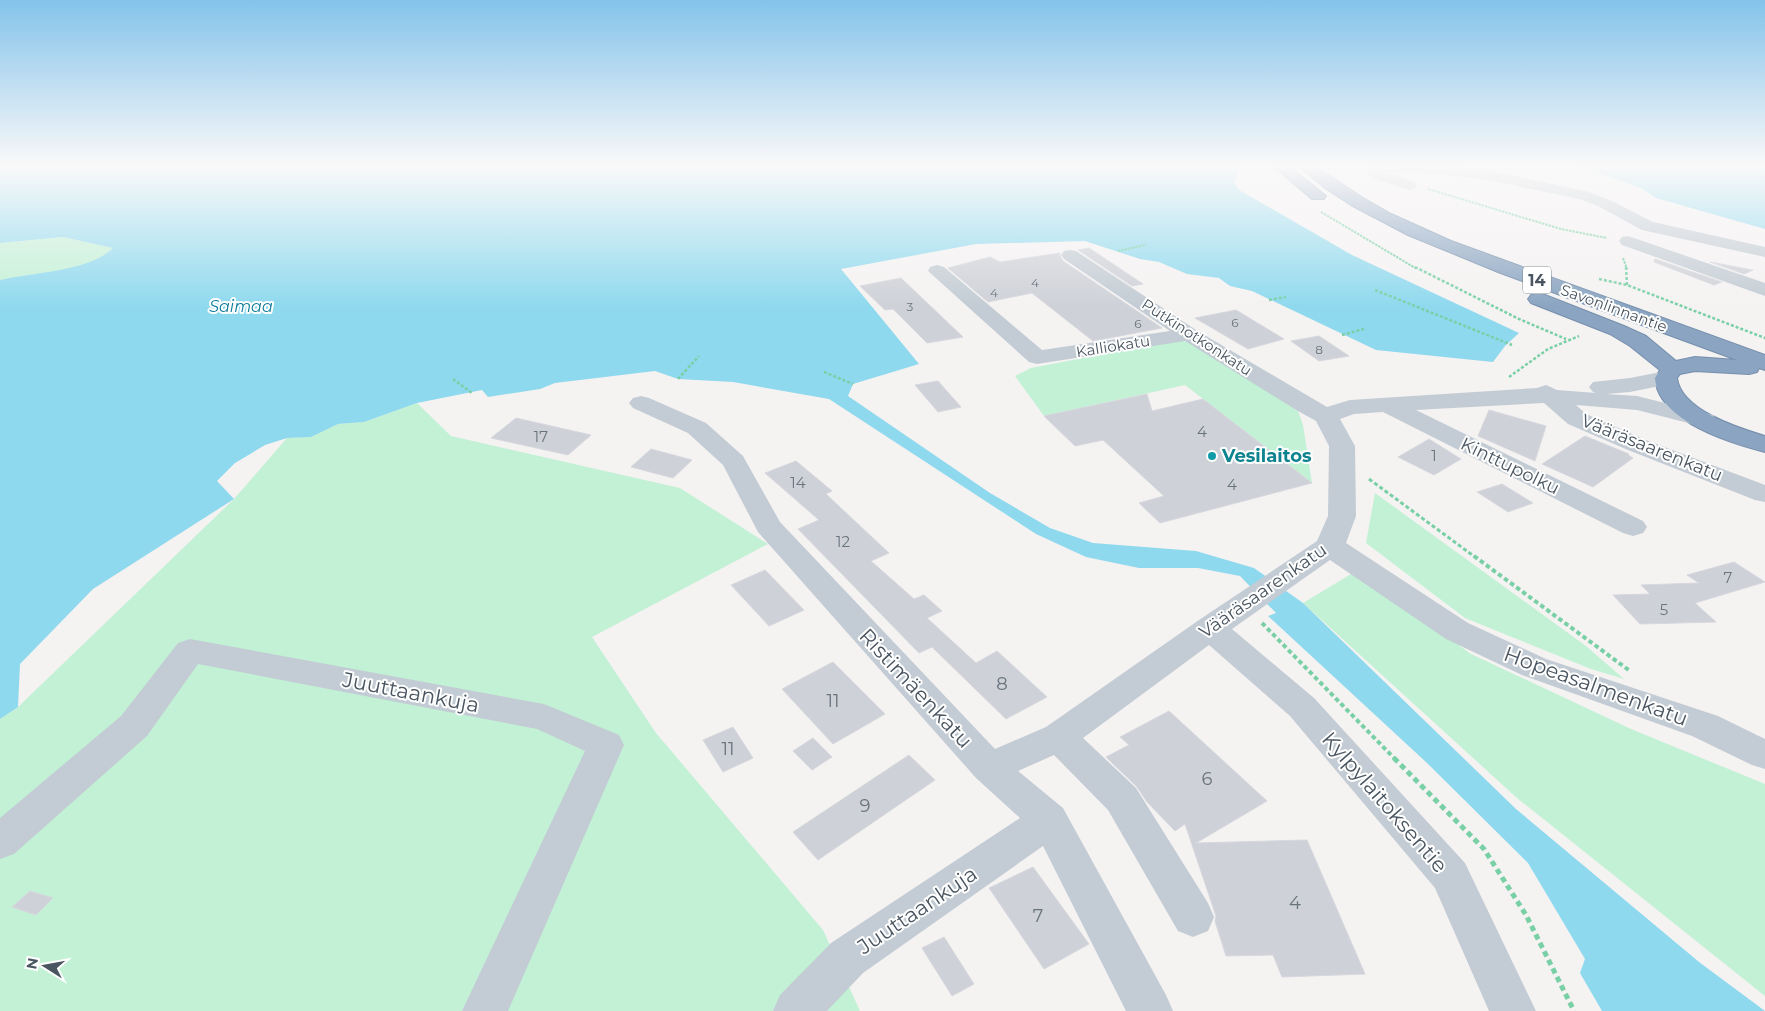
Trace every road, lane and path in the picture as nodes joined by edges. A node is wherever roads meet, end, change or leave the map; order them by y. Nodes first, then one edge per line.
1 (1323, 213) edge
2 (1349, 213) edge
3 (1379, 213) edge
4 (1509, 213) edge
5 (1623, 213) edge
6 (1648, 226) junction
7 (1628, 241) junction
8 (1146, 245) dead end
9 (1118, 251) dead end
10 (1765, 252) edge
11 (1070, 256) dead end
12 (937, 271) dead end
13 (1375, 290) dead end
14 (1765, 290) edge
15 (1286, 297) dead end
16 (1270, 300) dead end
17 (1673, 304) dead end
18 (1364, 329) dead end
19 (1189, 334) junction
20 (1342, 335) dead end
21 (1765, 338) edge
22 (1512, 344) dead end
23 (699, 356) dead end
24 (1765, 363) edge
25 (1765, 370) edge
26 (824, 372) dead end
27 (1669, 373) junction
28 (453, 378) dead end
29 (678, 379) dead end
30 (853, 384) dead end
31 (1531, 392) junction
32 (472, 393) dead end
33 (641, 403) dead end
34 (1387, 404) junction
35 (1326, 416) junction
36 (1704, 420) junction
37 (1765, 444) edge
38 (1342, 446) junction
39 (1765, 494) edge
40 (1634, 527) dead end
41 (1330, 546) junction
42 (1210, 628) junction
43 (1634, 674) dead end
44 (1059, 737) junction
45 (1765, 755) edge
46 (989, 768) junction
47 (1049, 820) junction
48 (0, 842) edge
49 (1194, 917) dead end
50 (485, 1011) edge
51 (796, 1011) edge
52 (1150, 1011) edge
53 (1513, 1011) edge

1 - 31 path
2 - 27 highway, Savonlinnantie / 14
3 - 24 highway, Savonlinnantie / 14
4 - 7 path
5 - 6 street
6 - 7 street
6 - 10 street
7 - 14 street
8 - 9 path
11 - 19 street, Putkinotkonkatu
12 - 19 street, Kalliokatu
13 - 22 path
15 - 16 path
17 - 21 path
18 - 20 path
19 - 35 street, Putkinotkonkatu
23 - 29 path
25 - 27 highway
26 - 30 path
27 - 31 street, Vääräsaarenkatu
27 - 36 highway, 14
28 - 32 path
31 - 34 street, Vääräsaarenkatu
31 - 36 street
31 - 39 street, Vääräsaarenkatu
33 - 46 street, Ristimäenkatu
34 - 35 street, Vääräsaarenkatu
34 - 40 street, Kinttupolku
35 - 38 street, Vääräsaarenkatu
36 - 37 highway, 14
38 - 41 street, Vääräsaarenkatu
38 - 43 path
41 - 42 street, Vääräsaarenkatu
41 - 45 street, Hopeasalmenkatu
42 - 44 street, Vääräsaarenkatu
42 - 53 street, Kylpylaitoksentie
44 - 46 street, Vääräsaarenkatu
44 - 49 street
46 - 47 street, Ristimäenkatu
47 - 51 street, Juuttaankuja
47 - 52 street, Ristimäenkatu
48 - 50 street, Juuttaankuja

